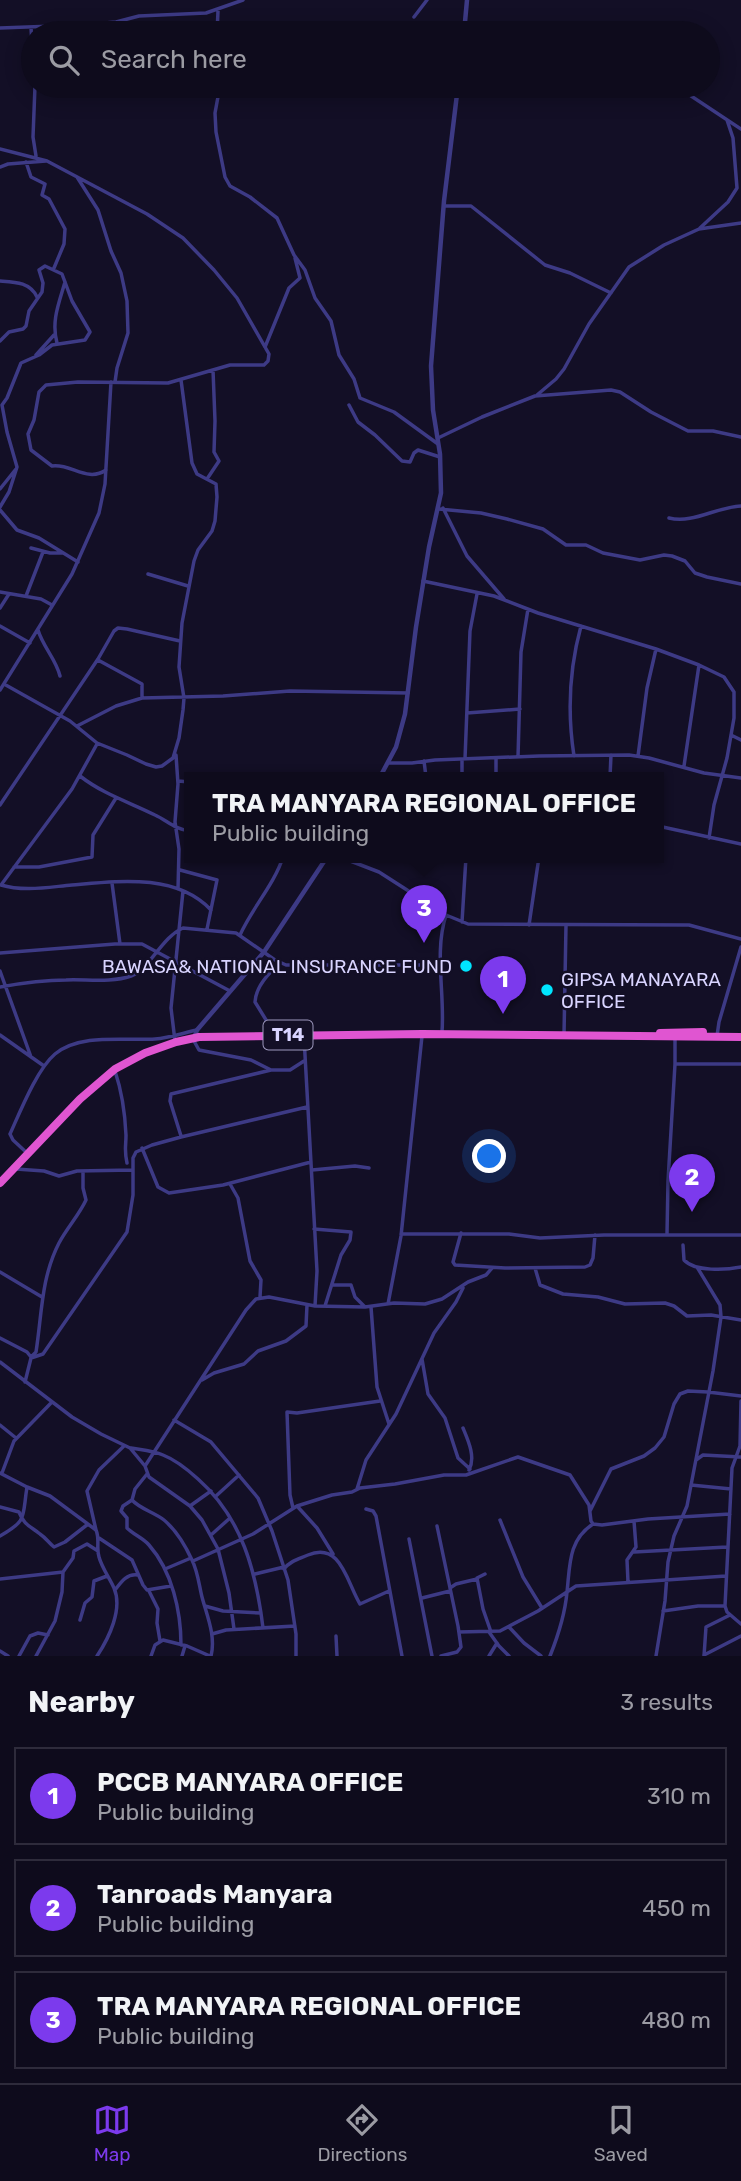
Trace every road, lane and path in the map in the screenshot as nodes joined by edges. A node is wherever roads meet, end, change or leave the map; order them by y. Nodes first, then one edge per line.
1 (243, 0) edge
2 (427, 0) edge
3 (467, 0) edge
4 (218, 10) junction
5 (414, 16) dead end
6 (120, 21) edge
7 (218, 21) edge
8 (465, 21) edge
9 (21, 27) edge
10 (0, 28) edge
11 (35, 98) edge
12 (218, 98) edge
13 (457, 98) edge
14 (694, 98) edge
15 (727, 120) junction
16 (741, 129) edge
17 (0, 149) edge
18 (36, 156) junction
19 (47, 161) junction
20 (26, 162) junction
21 (0, 167) edge
22 (77, 177) junction
23 (444, 206) junction
24 (741, 223) edge
25 (699, 229) junction
26 (294, 255) junction
27 (54, 269) junction
28 (66, 280) junction
29 (0, 281) edge
30 (611, 293) junction
31 (37, 299) junction
32 (54, 334) junction
33 (0, 341) edge
34 (57, 343) junction
35 (265, 347) junction
36 (35, 357) junction
37 (213, 370) junction
38 (181, 380) junction
39 (113, 382) junction
40 (535, 396) junction
41 (349, 405) dead end
42 (741, 436) edge
43 (438, 441) junction
44 (440, 457) junction
45 (17, 467) junction
46 (106, 470) junction
47 (207, 479) junction
48 (0, 489) edge
49 (741, 506) edge
50 (441, 508) junction
51 (0, 509) edge
52 (669, 518) dead end
53 (31, 548) dead end
54 (43, 552) junction
55 (64, 553) junction
56 (78, 562) junction
57 (148, 575) dead end
58 (423, 581) junction
59 (741, 584) edge
60 (188, 586) junction
61 (0, 592) edge
62 (477, 593) junction
63 (9, 594) junction
64 (26, 597) junction
65 (505, 600) junction
66 (53, 605) junction
67 (0, 608) edge
68 (528, 609) junction
69 (0, 626) edge
70 (582, 626) junction
71 (38, 630) junction
72 (180, 640) junction
73 (30, 643) junction
74 (656, 649) junction
75 (97, 659) junction
76 (699, 665) junction
77 (60, 676) dead end
78 (4, 684) junction
79 (0, 689) edge
80 (408, 693) junction
81 (142, 698) junction
82 (184, 698) junction
83 (520, 709) junction
84 (467, 713) junction
85 (60, 716) junction
86 (77, 726) junction
87 (731, 735) junction
88 (741, 740) edge
89 (97, 743) junction
90 (176, 754) junction
91 (611, 755) junction
92 (574, 756) junction
93 (638, 756) junction
94 (518, 757) junction
95 (464, 759) junction
96 (496, 759) junction
97 (424, 761) junction
98 (388, 763) junction
99 (684, 767) junction
100 (383, 772) edge
101 (425, 772) edge
102 (463, 772) edge
103 (496, 772) edge
104 (610, 772) edge
105 (80, 776) junction
106 (722, 776) junction
107 (741, 778) edge
108 (177, 780) junction
109 (184, 781) edge
110 (116, 798) junction
111 (0, 806) edge
112 (664, 827) edge
113 (177, 829) junction
114 (184, 830) edge
115 (709, 838) junction
116 (741, 844) edge
117 (280, 863) edge
118 (323, 863) edge
119 (355, 863) edge
120 (466, 863) edge
121 (538, 863) edge
122 (14, 867) junction
123 (179, 869) junction
124 (112, 883) junction
125 (1, 886) edge
126 (181, 890) junction
127 (211, 910) junction
128 (446, 915) junction
129 (462, 922) junction
130 (529, 925) junction
131 (566, 925) junction
132 (207, 929) junction
133 (178, 930) junction
134 (240, 935) junction
135 (741, 939) edge
136 (120, 944) junction
137 (741, 947) edge
138 (264, 952) junction
139 (0, 953) edge
140 (155, 953) junction
141 (280, 963) junction
142 (176, 964) junction
143 (441, 965) junction
144 (0, 971) edge
145 (3, 987) edge
146 (230, 991) junction
147 (195, 1034) junction
148 (422, 1034) junction
149 (442, 1034) junction
150 (675, 1034) junction
151 (718, 1034) junction
152 (741, 1034) edge
153 (0, 1035) edge
154 (301, 1035) junction
155 (564, 1035) junction
156 (175, 1038) junction
157 (31, 1057) junction
158 (304, 1061) junction
159 (675, 1064) junction
160 (741, 1064) edge
161 (44, 1066) junction
162 (115, 1069) junction
163 (271, 1070) junction
164 (307, 1107) junction
165 (181, 1137) junction
166 (142, 1148) junction
167 (28, 1154) junction
168 (133, 1158) junction
169 (311, 1162) junction
170 (127, 1163) junction
171 (369, 1168) dead end
172 (13, 1169) junction
173 (123, 1170) junction
174 (133, 1170) junction
175 (312, 1170) junction
176 (83, 1171) junction
177 (0, 1183) edge
178 (230, 1184) junction
179 (314, 1228) junction
180 (461, 1233) junction
181 (401, 1234) junction
182 (667, 1234) junction
183 (595, 1235) junction
184 (741, 1235) edge
185 (683, 1245) dead end
186 (697, 1267) junction
187 (741, 1267) edge
188 (492, 1268) junction
189 (535, 1268) junction
190 (0, 1272) edge
191 (465, 1284) junction
192 (331, 1285) junction
193 (41, 1297) junction
194 (260, 1297) junction
195 (388, 1304) junction
196 (307, 1305) junction
197 (315, 1306) junction
198 (325, 1306) junction
199 (368, 1307) junction
200 (722, 1317) junction
201 (741, 1320) edge
202 (0, 1338) edge
203 (31, 1357) junction
204 (422, 1357) junction
205 (0, 1362) edge
206 (200, 1381) junction
207 (25, 1382) junction
208 (708, 1392) junction
209 (741, 1399) edge
210 (380, 1401) junction
211 (51, 1403) junction
212 (174, 1420) junction
213 (0, 1424) edge
214 (389, 1424) junction
215 (741, 1424) edge
216 (463, 1427) dead end
217 (16, 1438) junction
218 (130, 1448) junction
219 (153, 1451) junction
220 (739, 1457) edge
221 (696, 1461) junction
222 (145, 1466) junction
223 (470, 1469) junction
224 (1, 1473) edge
225 (147, 1474) junction
226 (239, 1475) junction
227 (466, 1475) junction
228 (691, 1485) junction
229 (27, 1487) junction
230 (357, 1489) junction
231 (731, 1489) junction
232 (211, 1491) junction
233 (216, 1496) junction
234 (132, 1500) junction
235 (190, 1506) junction
236 (0, 1507) edge
237 (295, 1507) junction
238 (366, 1509) dead end
239 (590, 1511) junction
240 (730, 1514) junction
241 (231, 1518) junction
242 (682, 1518) junction
243 (500, 1520) dead end
244 (22, 1521) junction
245 (634, 1521) junction
246 (88, 1524) junction
247 (269, 1524) junction
248 (593, 1524) junction
249 (437, 1526) dead end
250 (96, 1530) junction
251 (211, 1535) junction
252 (0, 1536) edge
253 (99, 1537) junction
254 (242, 1539) junction
255 (409, 1539) dead end
256 (727, 1547) junction
257 (218, 1549) junction
258 (671, 1550) junction
259 (98, 1551) junction
260 (634, 1552) junction
261 (334, 1556) junction
262 (192, 1559) junction
263 (284, 1568) junction
264 (165, 1569) junction
265 (62, 1572) junction
266 (255, 1574) junction
267 (485, 1574) dead end
268 (139, 1575) junction
269 (107, 1576) junction
270 (726, 1576) junction
271 (0, 1579) edge
272 (477, 1579) junction
273 (666, 1579) junction
274 (628, 1582) junction
275 (171, 1586) junction
276 (115, 1590) junction
277 (450, 1590) junction
278 (149, 1591) junction
279 (390, 1591) junction
280 (567, 1591) junction
281 (422, 1598) junction
282 (204, 1606) junction
283 (725, 1606) junction
284 (542, 1608) junction
285 (232, 1611) junction
286 (663, 1611) junction
287 (261, 1614) junction
288 (730, 1615) junction
289 (80, 1620) dead end
290 (741, 1624) edge
291 (295, 1626) junction
292 (509, 1627) junction
293 (263, 1628) junction
294 (234, 1629) junction
295 (459, 1632) junction
296 (490, 1632) junction
297 (212, 1634) junction
298 (48, 1635) junction
299 (336, 1636) dead end
300 (741, 1636) edge
301 (160, 1640) junction
302 (497, 1643) junction
303 (183, 1645) junction
304 (0, 1651) edge
305 (8, 1656) edge
306 (19, 1656) edge
307 (36, 1656) edge
308 (97, 1656) edge
309 (151, 1656) edge
310 (182, 1656) edge
311 (211, 1656) edge
312 (296, 1656) edge
313 (337, 1656) edge
314 (402, 1656) edge
315 (432, 1656) edge
316 (441, 1656) edge
317 (489, 1656) edge
318 (509, 1656) edge
319 (541, 1656) edge
320 (550, 1656) edge
321 (656, 1656) edge
322 (704, 1656) edge

1 - 4 street
2 - 5 street
3 - 8 street
4 - 6 street
4 - 7 street
9 - 10 street
11 - 18 street
12 - 26 street
13 - 23 street
14 - 15 street
15 - 16 street
15 - 25 street
17 - 18 street
18 - 19 street
19 - 20 street
19 - 22 street
20 - 21 street
20 - 27 street
22 - 35 street
22 - 39 street
23 - 30 street
23 - 43 street
24 - 25 street
25 - 30 street
26 - 35 street
26 - 43 street
27 - 28 street
27 - 31 street
28 - 32 street
28 - 34 street
29 - 31 street
30 - 40 street
31 - 33 street
32 - 34 street
32 - 36 street
34 - 36 street
35 - 37 street
36 - 45 street
37 - 38 street
37 - 47 street
38 - 39 street
38 - 47 street
39 - 46 street
39 - 46 street
40 - 42 street
40 - 43 street
41 - 44 street
43 - 44 street
44 - 50 street
45 - 48 street
45 - 51 street
46 - 56 street
47 - 60 street
49 - 52 street
50 - 58 street
50 - 59 street
50 - 65 street
51 - 55 street
53 - 54 street
54 - 55 street
54 - 64 street
55 - 56 street
56 - 66 street
57 - 60 street
58 - 62 street
58 - 80 street
60 - 72 street
61 - 63 street
62 - 65 street
62 - 84 street
63 - 64 street
63 - 67 street
64 - 66 street
65 - 68 street
66 - 71 street
68 - 70 street
68 - 83 street
69 - 73 street
70 - 74 street
70 - 92 street
71 - 73 street
71 - 77 street
72 - 75 street
72 - 82 street
73 - 78 street
74 - 76 street
74 - 93 street
75 - 81 street
75 - 85 street
76 - 87 street
76 - 99 street
78 - 79 street
78 - 85 street
80 - 82 street
80 - 98 street
81 - 82 street
81 - 86 street
82 - 90 street
83 - 84 street
83 - 94 street
84 - 95 street
85 - 86 street
85 - 111 street
86 - 89 street
87 - 88 street
87 - 106 street
89 - 90 street
89 - 105 street
90 - 108 street
91 - 92 street
91 - 93 street
91 - 104 street
92 - 94 street
93 - 99 street
94 - 96 street
95 - 96 street
95 - 97 street
95 - 102 street
96 - 103 street
97 - 98 street
97 - 101 street
98 - 100 street
99 - 106 street
105 - 110 street
105 - 122 street
106 - 107 street
106 - 115 street
108 - 109 street
108 - 113 street
110 - 113 street
110 - 122 street
112 - 115 street
113 - 114 street
113 - 123 street
115 - 116 street
117 - 134 street
118 - 138 street
119 - 128 street
120 - 129 street
121 - 130 street
122 - 125 street
123 - 126 street
123 - 127 street
124 - 125 street
124 - 126 street
124 - 136 street
126 - 127 street
126 - 133 street
127 - 132 street
128 - 129 street
128 - 143 street
129 - 130 street
130 - 131 street
131 - 135 street
131 - 155 street
132 - 133 street
132 - 134 street
133 - 140 street
133 - 142 street
134 - 138 street
136 - 139 street
136 - 140 street
137 - 151 street
138 - 141 street
138 - 146 street
140 - 142 street
140 - 145 street
141 - 143 street
141 - 154 street
142 - 146 street
142 - 156 street
143 - 149 street
144 - 145 street
145 - 157 street
146 - 147 street
147 - 154 highway, T14
147 - 156 highway, T14
147 - 163 street
148 - 149 highway, T14
148 - 154 highway, T14
148 - 181 street
149 - 155 highway, T14
150 - 151 highway, T14
150 - 155 highway, T14
150 - 159 street
151 - 152 highway, T14
153 - 157 street
154 - 158 street
156 - 161 street
156 - 162 highway, T14
157 - 161 street
158 - 163 street
158 - 164 street
159 - 160 street
159 - 182 street
161 - 167 street
162 - 167 highway, T14
162 - 170 street
163 - 165 street
164 - 165 street
164 - 169 street
165 - 166 street
166 - 168 street
166 - 178 street
167 - 172 highway, T14
168 - 170 street
168 - 174 street
169 - 175 street
169 - 178 street
170 - 173 street
171 - 175 street
172 - 176 street
172 - 177 highway, T14
173 - 174 street
173 - 176 street
174 - 203 street
175 - 179 street
176 - 193 street
178 - 194 street
179 - 192 street
179 - 197 street
180 - 181 street
180 - 183 street
180 - 188 street
181 - 195 street
182 - 183 street
182 - 184 street
183 - 189 street
185 - 186 street
186 - 187 street
186 - 200 street
188 - 189 street
188 - 191 street
189 - 200 street
190 - 193 street
191 - 195 street
191 - 204 street
192 - 198 street
192 - 199 street
193 - 203 street
194 - 196 street
194 - 206 street
195 - 199 street
196 - 197 street
196 - 206 street
197 - 198 street
198 - 199 street
199 - 210 street
200 - 201 street
200 - 208 street
202 - 203 street
203 - 207 street
204 - 214 street
204 - 223 street
205 - 207 street
206 - 212 street
207 - 211 street
208 - 209 street
208 - 221 street
208 - 239 street
209 - 215 street
210 - 214 street
210 - 237 street
211 - 217 street
211 - 218 street
212 - 219 street
212 - 226 street
213 - 217 street
214 - 230 street
215 - 220 street
216 - 223 street
217 - 224 street
218 - 219 street
218 - 222 street
218 - 250 street
219 - 222 street
219 - 232 street
220 - 221 street
220 - 231 street
221 - 228 street
222 - 225 street
223 - 227 street
224 - 229 street
225 - 234 street
225 - 235 street
226 - 233 street
226 - 247 street
227 - 230 street
227 - 239 street
228 - 231 street
228 - 242 street
229 - 244 street
229 - 246 street
230 - 237 street
231 - 240 street
232 - 233 street
232 - 235 street
233 - 241 street
234 - 262 street
234 - 264 street
235 - 251 street
236 - 244 street
237 - 247 street
237 - 261 street
238 - 279 street
239 - 248 street
240 - 242 street
240 - 256 street
241 - 251 street
241 - 254 street
242 - 245 street
242 - 258 street
243 - 284 street
244 - 246 street
244 - 252 street
245 - 248 street
245 - 260 street
246 - 250 street
247 - 254 street
247 - 263 street
248 - 280 street
249 - 277 street
250 - 253 street
251 - 257 street
253 - 259 street
253 - 268 street
254 - 257 street
254 - 266 street
255 - 281 street
256 - 258 street
256 - 270 street
257 - 262 street
257 - 285 street
258 - 260 street
258 - 273 street
259 - 265 street
259 - 269 street
260 - 274 street
261 - 263 street
261 - 279 street
262 - 264 street
262 - 282 street
263 - 266 street
263 - 291 street
264 - 275 street
265 - 271 street
265 - 298 street
266 - 287 street
267 - 272 street
268 - 276 street
268 - 278 street
269 - 276 street
269 - 289 street
270 - 273 street
270 - 283 street
272 - 277 street
272 - 296 street
273 - 274 street
273 - 286 street
274 - 280 street
275 - 278 street
275 - 303 street
276 - 308 street
277 - 281 street
277 - 295 street
278 - 301 street
279 - 314 street
280 - 284 street
280 - 320 street
281 - 315 street
282 - 285 street
282 - 297 street
283 - 286 street
283 - 288 street
284 - 292 street
285 - 287 street
285 - 294 street
286 - 321 street
287 - 293 street
288 - 290 street
288 - 322 street
291 - 293 street
291 - 312 street
292 - 296 street
292 - 319 street
293 - 294 street
294 - 297 street
295 - 296 street
295 - 316 street
296 - 302 street
297 - 311 street
298 - 306 street
298 - 307 street
299 - 313 street
300 - 322 street
301 - 303 street
301 - 309 street
302 - 317 street
302 - 318 street
303 - 310 street
303 - 311 street
304 - 305 street

